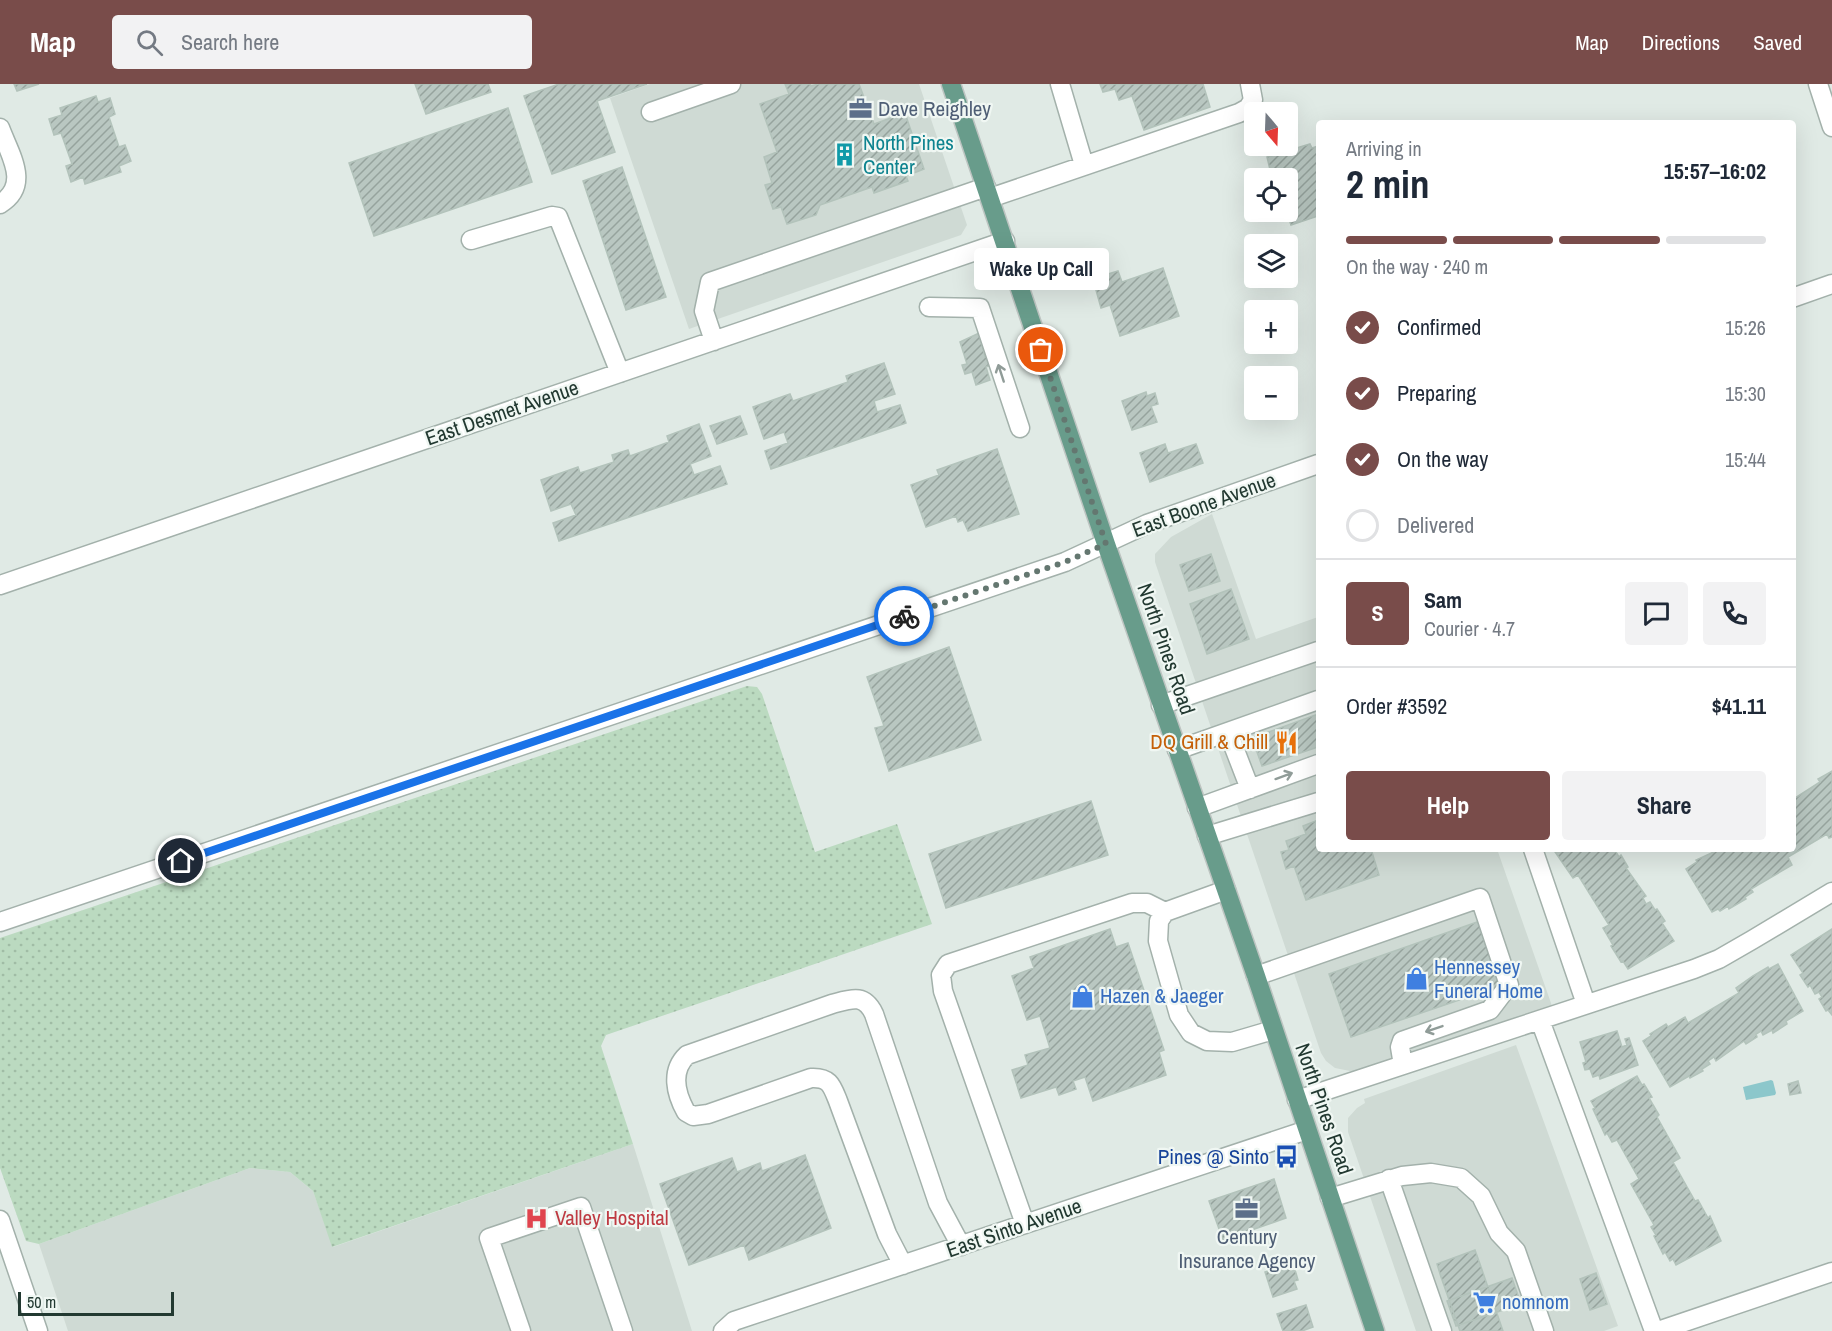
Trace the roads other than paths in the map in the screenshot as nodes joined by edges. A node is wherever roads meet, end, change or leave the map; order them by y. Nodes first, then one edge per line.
1 (731, 84) edge
2 (951, 84) edge
3 (1060, 84) edge
4 (1250, 84) edge
5 (1818, 84) edge
6 (651, 112) dead end
7 (1832, 127) edge
8 (0, 128) edge
9 (1084, 165) junction
10 (988, 192) junction
11 (0, 204) edge
12 (471, 240) dead end
13 (1005, 241) junction
14 (1832, 284) edge
15 (1796, 297) edge
16 (929, 307) dead end
17 (714, 340) junction
18 (620, 373) junction
19 (1020, 428) dead end
20 (1316, 465) edge
21 (1106, 544) junction
22 (0, 585) edge
23 (1316, 652) edge
24 (1316, 701) edge
25 (1161, 705) junction
26 (1228, 732) junction
27 (1177, 750) junction
28 (1316, 765) edge
29 (1250, 789) junction
30 (1316, 803) edge
31 (1197, 808) junction
32 (1207, 836) junction
33 (1534, 852) edge
34 (1226, 890) junction
35 (1832, 892) edge
36 (1165, 912) junction
37 (0, 922) edge
38 (1256, 976) junction
39 (1586, 1005) junction
40 (1490, 1010) junction
41 (1540, 1020) junction
42 (1273, 1030) junction
43 (1497, 1034) junction
44 (1403, 1065) junction
45 (1297, 1100) junction
46 (1307, 1130) junction
47 (1389, 1179) junction
48 (1330, 1198) junction
49 (0, 1220) edge
50 (1025, 1224) junction
51 (961, 1246) junction
52 (6, 1258) edge
53 (903, 1265) junction
54 (1832, 1272) edge
55 (35, 1330) edge
56 (521, 1331) edge
57 (623, 1331) edge
58 (723, 1331) edge
59 (1375, 1331) edge
60 (1442, 1331) edge
61 (1544, 1331) edge
62 (1656, 1331) edge

1 - 6 street
2 - 10 main road, North Pines Road
3 - 9 street
4 - 9 street
5 - 7 street
8 - 11 street
9 - 10 street
10 - 13 main road, North Pines Road
10 - 17 street
12 - 18 street
13 - 17 street, East Desmet Avenue
13 - 21 main road, North Pines Road
14 - 15 street
19 -> 16 street
17 - 18 street, East Desmet Avenue
18 - 22 street, East Desmet Avenue
20 - 21 street, East Boone Avenue
21 - 25 main road, North Pines Road
21 - 37 street, East Boone Avenue
23 - 25 street
24 - 26 street
25 - 27 main road, North Pines Road
26 - 27 street
26 - 29 street
27 - 31 main road, North Pines Road
29 -> 28 street
29 - 31 street
30 - 32 street
31 - 32 main road, North Pines Road
32 - 34 main road, North Pines Road
33 - 39 street
34 - 36 street
34 - 38 main road, North Pines Road
35 - 39 street
36 - 42 street
36 - 50 street
38 - 40 street
38 - 42 main road, North Pines Road
39 - 41 street
40 - 43 street
40 -> 44 street
41 - 43 street
41 - 62 street
42 - 45 main road, North Pines Road
43 - 44 street
44 - 45 street
45 - 46 main road, North Pines Road
46 - 48 main road, North Pines Road
46 - 50 street, East Sinto Avenue
47 - 48 street
47 - 60 street
47 - 61 street
48 - 59 main road, North Pines Road
49 - 52 street
50 - 51 street, East Sinto Avenue
51 - 53 street, East Sinto Avenue
51 - 53 street
52 - 55 street
53 - 58 street, East Sinto Avenue
54 - 62 street
56 - 57 street

